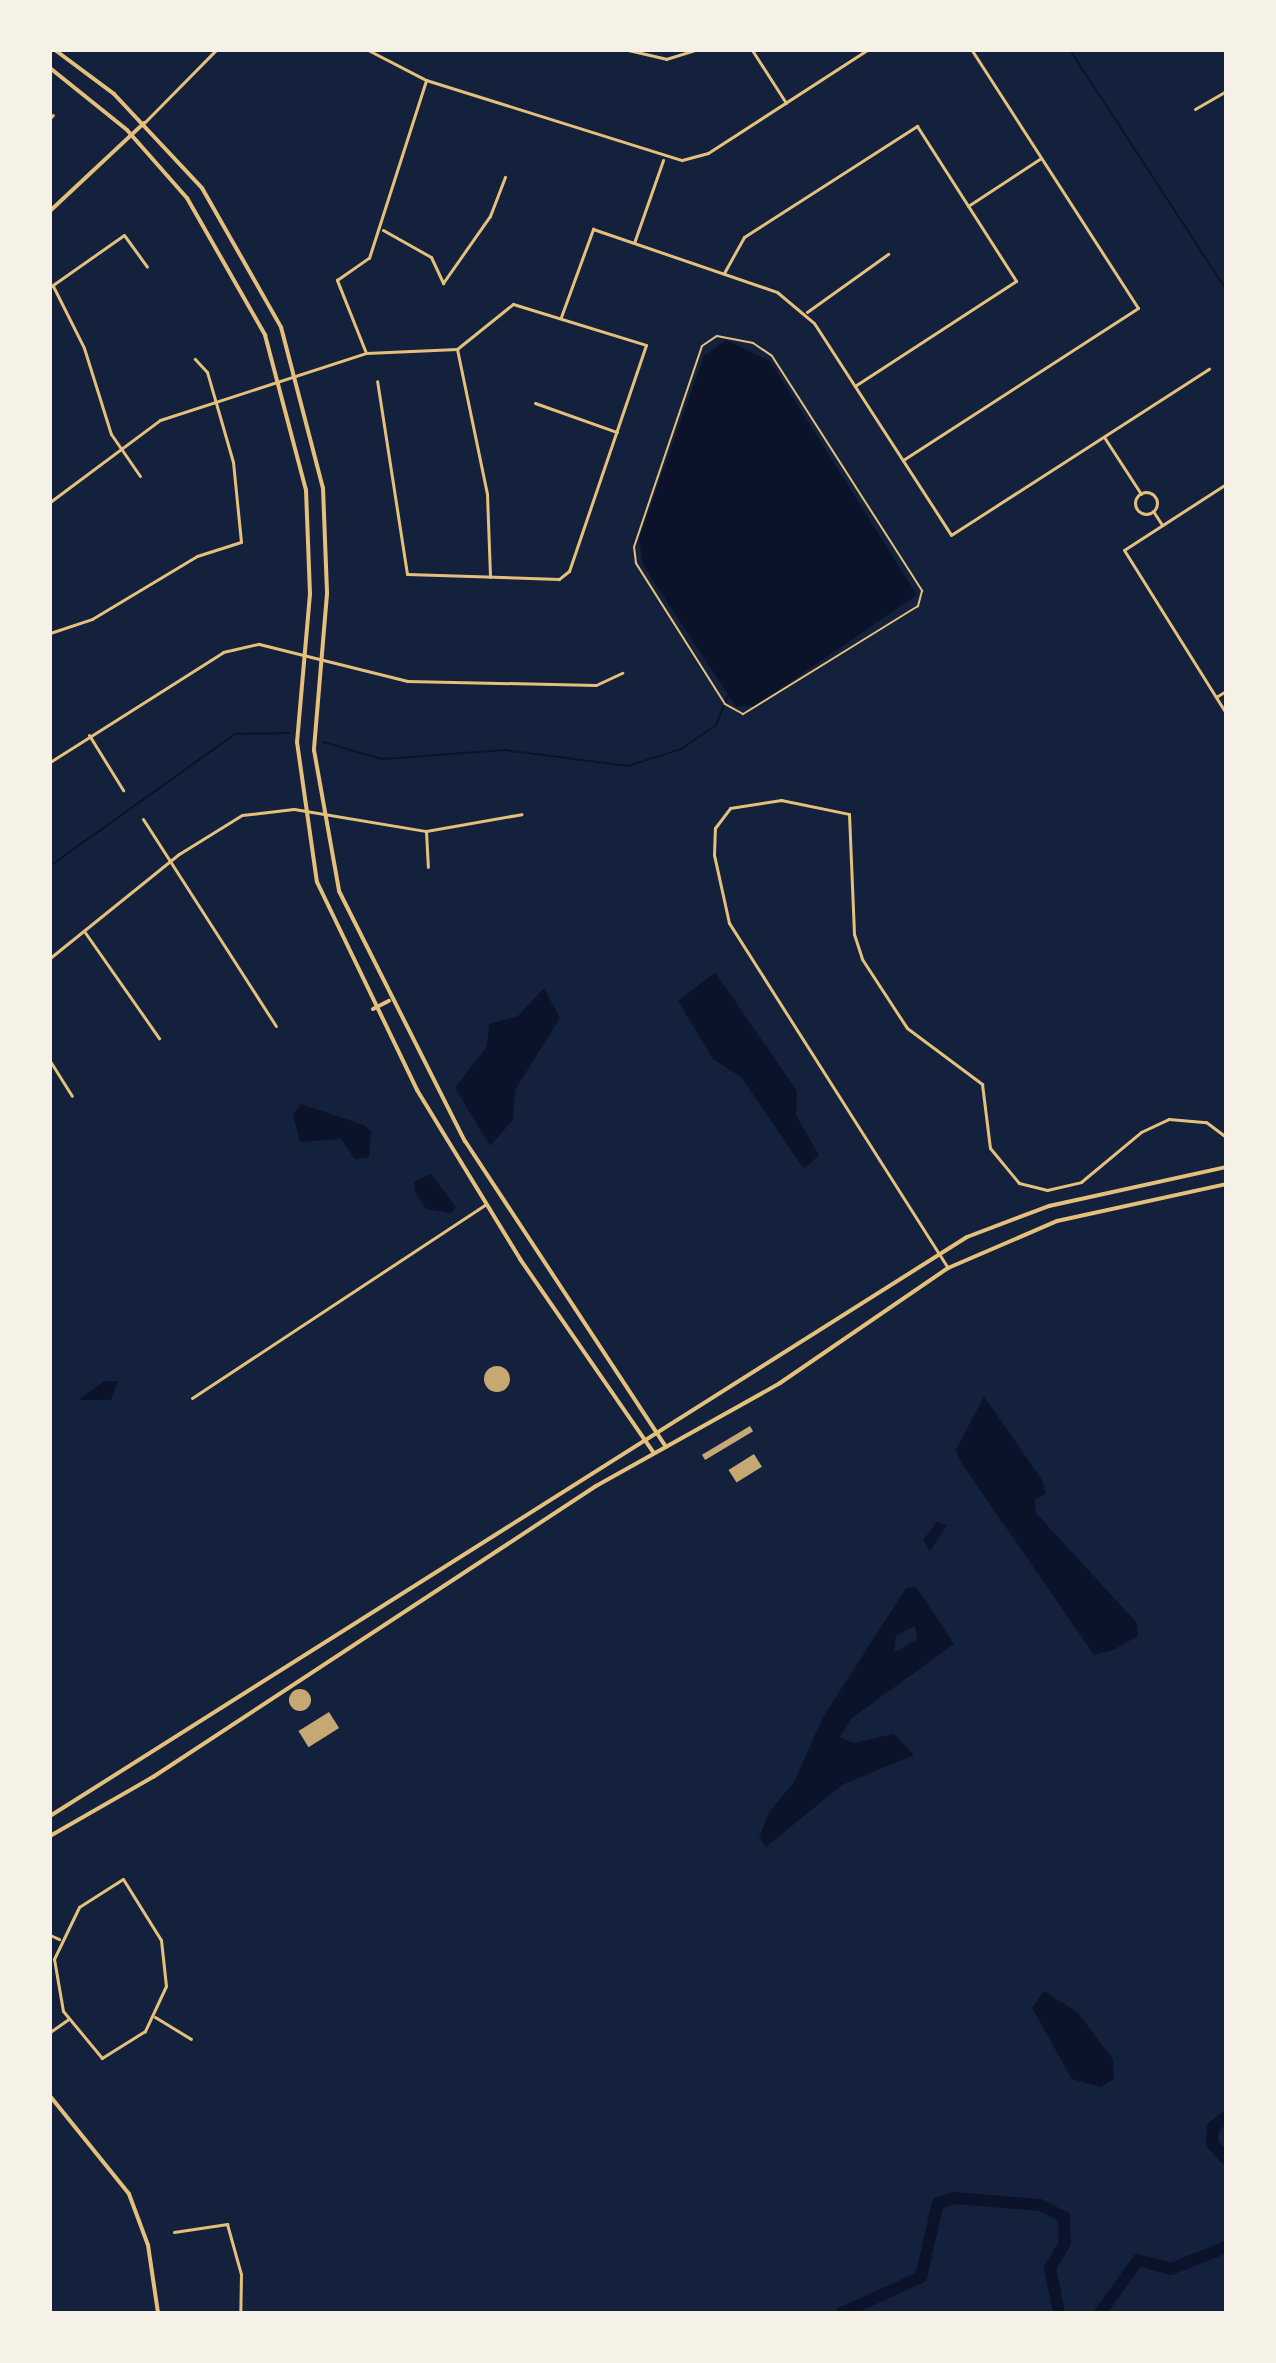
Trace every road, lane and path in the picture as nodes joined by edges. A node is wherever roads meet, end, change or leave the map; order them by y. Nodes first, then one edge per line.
1 (55, 50) edge
2 (216, 50) edge
3 (368, 50) edge
4 (628, 50) edge
5 (696, 50) edge
6 (752, 50) edge
7 (867, 50) edge
8 (972, 50) edge
9 (50, 68) edge
10 (426, 80) junction
11 (1226, 91) edge
12 (786, 103) junction
13 (1195, 109) dead end
14 (144, 123) junction
15 (132, 135) junction
16 (1041, 158) junction
17 (663, 159) junction
18 (505, 177) dead end
19 (968, 206) junction
20 (50, 211) edge
21 (381, 229) junction
22 (634, 243) junction
23 (888, 254) dead end
24 (147, 267) dead end
25 (724, 273) junction
26 (52, 287) edge
27 (806, 313) junction
28 (561, 317) junction
29 (457, 349) junction
30 (366, 353) junction
31 (195, 359) dead end
32 (1209, 369) dead end
33 (297, 373) junction
34 (281, 378) junction
35 (377, 381) dead end
36 (855, 386) junction
37 (216, 400) junction
38 (535, 403) dead end
39 (617, 432) junction
40 (1104, 437) junction
41 (118, 447) junction
42 (903, 460) junction
43 (140, 476) dead end
44 (1226, 484) edge
45 (1141, 494) junction
46 (50, 502) edge
47 (1153, 511) junction
48 (1162, 525) junction
49 (490, 577) junction
50 (50, 633) edge
51 (305, 653) junction
52 (322, 659) junction
53 (622, 673) dead end
54 (1226, 691) edge
55 (721, 697) joint
56 (1215, 697) junction
57 (1226, 713) edge
58 (89, 735) junction
59 (50, 762) edge
60 (123, 790) dead end
61 (302, 810) junction
62 (522, 814) dead end
63 (320, 816) junction
64 (143, 819) dead end
65 (426, 831) junction
66 (170, 861) junction
67 (428, 867) dead end
68 (84, 931) junction
69 (50, 958) edge
70 (389, 1001) junction
71 (373, 1009) junction
72 (276, 1026) dead end
73 (159, 1038) dead end
74 (50, 1061) edge
75 (72, 1096) dead end
76 (1226, 1137) edge
77 (1226, 1167) edge
78 (1226, 1184) edge
79 (485, 1205) junction
80 (939, 1254) junction
81 (948, 1268) junction
82 (192, 1398) dead end
83 (657, 1433) junction
84 (642, 1439) junction
85 (666, 1447) junction
86 (653, 1452) junction
87 (50, 1816) edge
88 (50, 1836) edge
89 (50, 1935) edge
90 (59, 1939) junction
91 (155, 2017) junction
92 (67, 2020) junction
93 (50, 2032) edge
94 (191, 2039) dead end
95 (50, 2096) edge
96 (174, 2232) dead end
97 (158, 2313) edge
98 (240, 2313) edge

1 - 14 main road
2 - 14 street
3 - 10 street
4 - 5 street
6 - 12 street
7 - 12 street
8 - 16 street
9 - 15 main road
10 - 17 street
10 - 21 street
11 - 13 street
12 - 17 street
14 - 15 main road
14 - 33 main road
15 - 20 main road
15 - 34 main road
16 - 19 street
16 - 42 street
17 - 22 street
18 - 21 street
19 - 25 street
19 - 36 street
21 - 30 street
22 - 25 street
22 - 28 street
23 - 27 street
24 - 26 street
25 - 27 street
26 - 41 street
27 - 36 street
28 - 29 street
28 - 39 street
29 - 30 street
29 - 49 street
30 - 33 street
31 - 37 street
32 - 40 street
33 - 34 street
33 - 52 main road
34 - 37 street
34 - 51 main road
35 - 49 street
36 - 42 street
37 - 41 street
37 - 50 street
38 - 39 street
39 - 49 street
40 - 42 street
40 - 45 street
41 - 43 street
41 - 46 street
44 - 48 street
45 - 47 street
45 - 47 street
47 - 48 street
48 - 56 street
51 - 52 street
51 - 58 street
51 - 61 main road
52 - 53 street
52 - 63 main road
54 - 56 street
55 - 55 path
56 - 57 street
58 - 59 street
58 - 60 street
61 - 63 street
61 - 66 street
61 - 71 main road
62 - 65 street
63 - 65 street
63 - 70 main road
64 - 66 street
65 - 67 street
66 - 68 street
66 - 72 street
68 - 69 street
68 - 73 street
70 - 71 main road
70 - 83 main road
71 - 79 main road
74 - 75 street
76 - 80 street
77 - 80 main road
78 - 81 main road
79 - 82 street
79 - 84 main road
80 - 81 street
80 - 83 main road
81 - 85 main road
83 - 84 main road
83 - 85 main road
84 - 86 main road
84 - 87 main road
85 - 86 main road
86 - 88 main road
89 - 90 street
90 - 91 street
90 - 92 street
91 - 92 street
91 - 94 street
92 - 93 street
95 - 97 main road
96 - 98 street

